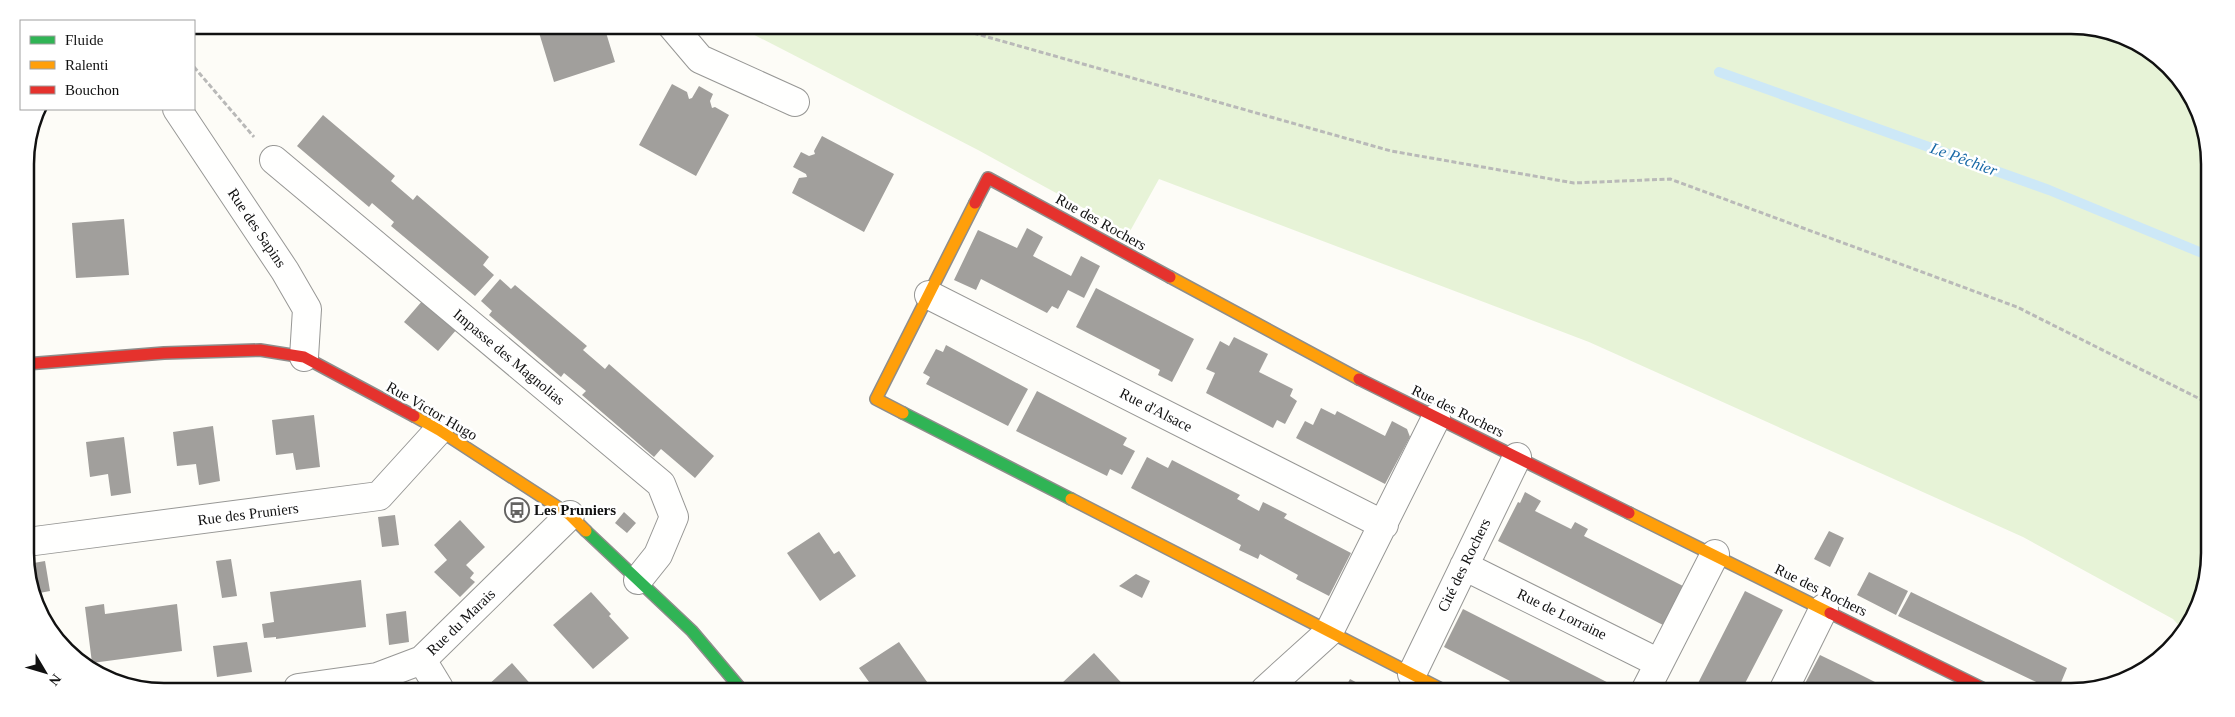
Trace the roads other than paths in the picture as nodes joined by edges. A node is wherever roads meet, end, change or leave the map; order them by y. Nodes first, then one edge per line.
1 (679, 34) edge
2 (795, 102) dead end
3 (178, 110) edge
4 (274, 160) road end
5 (929, 295) junction
6 (304, 357) junction
7 (34, 363) edge
8 (1436, 418) junction
9 (439, 430) junction
10 (1517, 457) junction
11 (570, 515) junction
12 (1384, 525) junction
13 (34, 541) edge
14 (1714, 554) junction
15 (1464, 566) junction
16 (638, 580) junction
17 (1824, 608) junction
18 (1329, 632) junction
19 (422, 660) junction
20 (1659, 663) junction
21 (1412, 674) junction
22 (333, 683) edge
23 (435, 683) edge
24 (736, 683) edge
25 (1273, 683) edge
26 (1429, 683) edge
27 (1649, 683) edge
28 (1787, 683) edge
29 (1972, 683) edge

1 - 2 street
3 - 6 street, Rue des Sapins
4 - 16 street, Impasse des Magnolias
5 - 8 street, Rue des Rochers
5 - 12 street, Rue d'Alsace
5 - 18 street, Rue des Rochers
6 - 7 street, Rue Victor Hugo
6 - 9 street, Rue Victor Hugo
8 - 10 street, Rue des Rochers
8 - 12 street
9 - 11 street, Rue Victor Hugo
9 - 13 street, Rue des Pruniers
10 - 14 street, Rue des Rochers
10 - 15 street, Cité des Rochers
11 - 16 street, Rue Victor Hugo
11 - 19 street, Rue du Marais
12 - 18 street
14 - 17 street, Rue des Rochers
14 - 20 street
15 - 20 street, Rue de Lorraine
15 - 21 street, Cité des Rochers
16 - 24 street, Rue Victor Hugo
17 - 28 street
17 - 29 street, Rue des Rochers
18 - 21 street, Rue des Rochers
18 - 25 street
19 - 22 street, Rue du Marais
19 - 23 street
20 - 27 street
21 - 26 street, Rue des Rochers

